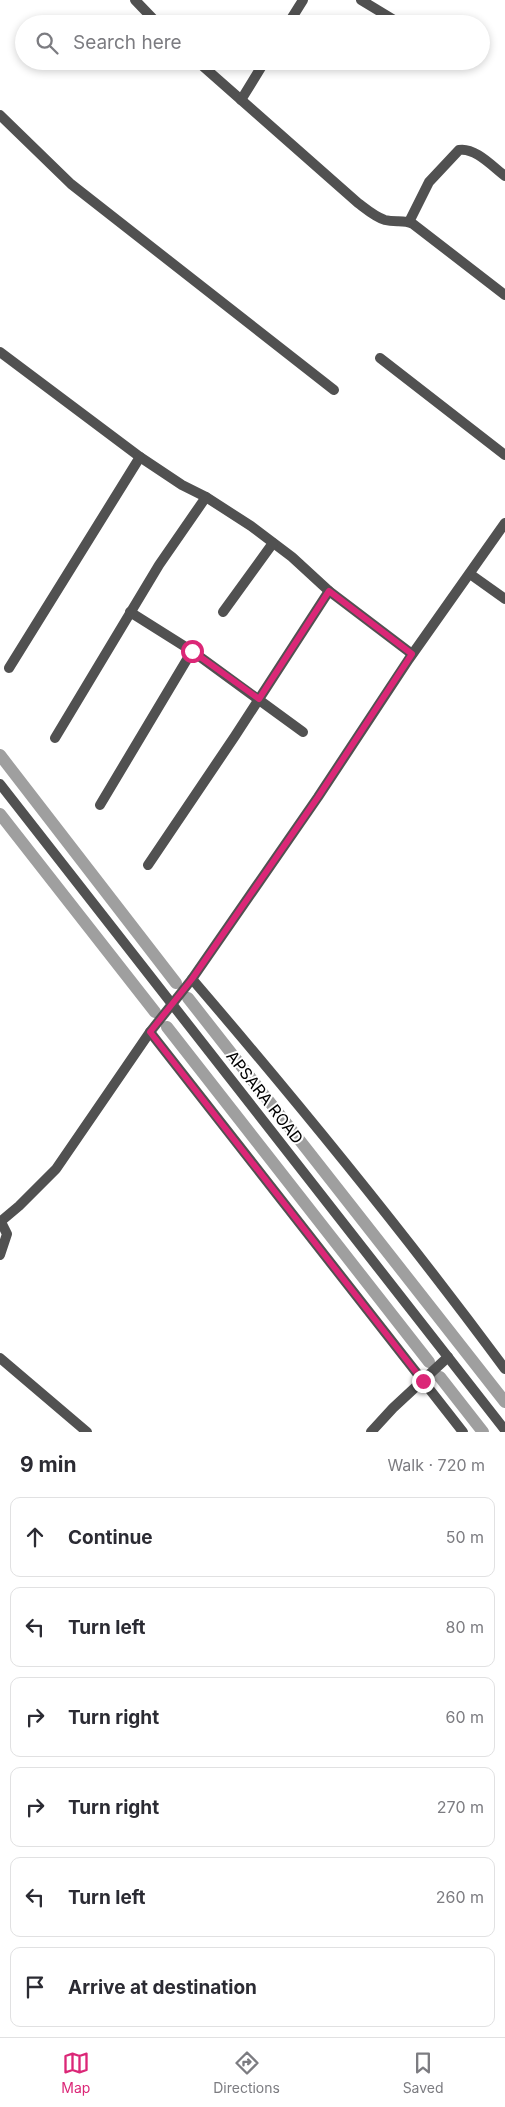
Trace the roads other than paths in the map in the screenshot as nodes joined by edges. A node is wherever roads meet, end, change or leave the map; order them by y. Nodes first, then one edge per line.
1 (135, 0) edge
2 (303, 0) edge
3 (361, 0) edge
4 (149, 15) edge
5 (294, 15) edge
6 (385, 15) edge
7 (207, 70) edge
8 (259, 70) edge
9 (241, 100) junction
10 (0, 115) edge
11 (505, 176) edge
12 (408, 222) junction
13 (505, 295) edge
14 (0, 352) edge
15 (380, 358) dead end
16 (334, 390) dead end
17 (505, 455) edge
18 (140, 457) junction
19 (206, 498) junction
20 (505, 523) edge
21 (273, 543) junction
22 (470, 574) junction
23 (329, 591) junction
24 (505, 599) edge
25 (130, 612) junction
26 (223, 612) dead end
27 (192, 651) junction
28 (412, 654) junction
29 (9, 668) dead end
30 (259, 699) junction
31 (303, 732) dead end
32 (56, 738) dead end
33 (0, 784) edge
34 (100, 806) dead end
35 (148, 865) dead end
36 (192, 979) junction
37 (173, 1004) junction
38 (150, 1032) junction
39 (0, 1222) edge
40 (0, 1255) edge
41 (448, 1357) junction
42 (0, 1358) edge
43 (505, 1370) edge
44 (423, 1381) junction
45 (505, 1430) edge
46 (87, 1432) edge
47 (371, 1432) edge
48 (462, 1432) edge

1 - 4 street
2 - 5 street
3 - 6 street
7 - 9 street
8 - 9 street
9 - 12 street
10 - 16 street
11 - 12 street
12 - 13 street
14 - 18 street
15 - 17 street
18 - 19 street
18 - 29 street
19 - 21 street
19 - 25 street
20 - 22 street
21 - 23 street
21 - 26 street
22 - 24 street
22 - 28 street
23 - 28 street
23 - 30 street
25 - 27 street
25 - 32 street
27 - 30 street
27 - 34 street
28 - 36 street
30 - 31 street
30 - 35 street
33 - 37 street, APSARA ROAD
36 - 37 street
36 - 43 street
37 - 38 street
37 - 41 street, APSARA ROAD
38 - 39 street
38 - 44 street
39 - 40 street
41 - 44 street
41 - 45 street, APSARA ROAD
42 - 46 street
44 - 47 street
44 - 48 street

